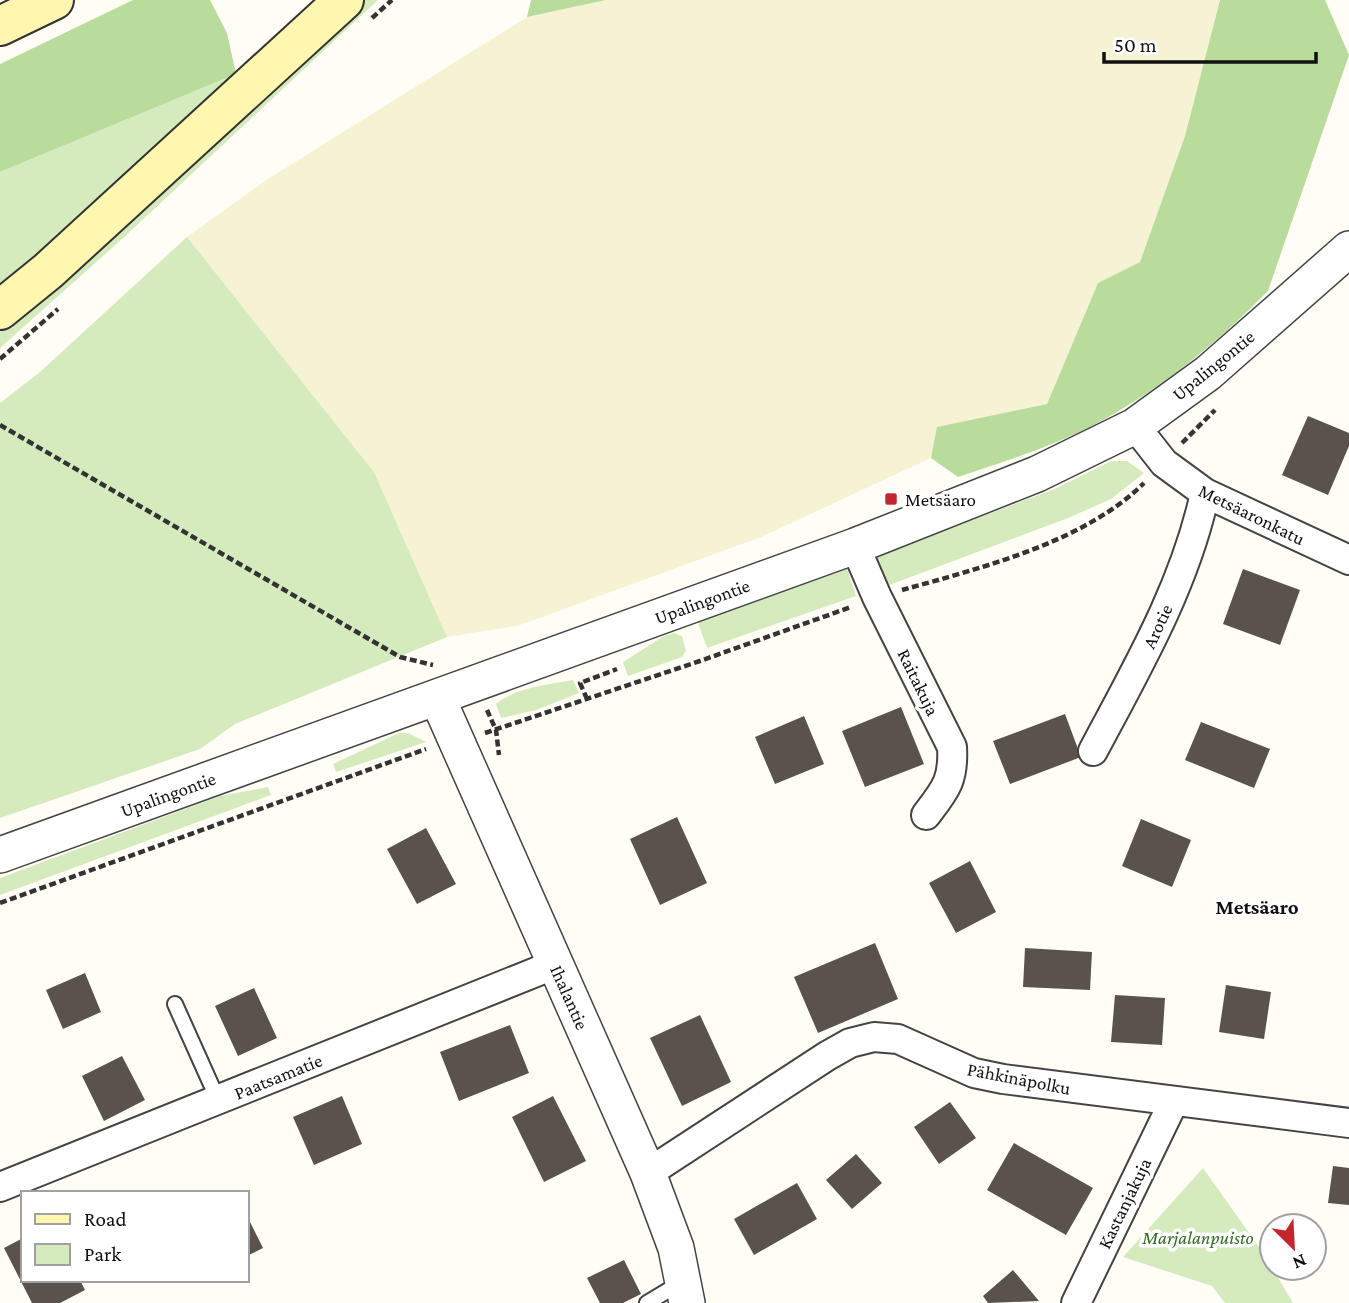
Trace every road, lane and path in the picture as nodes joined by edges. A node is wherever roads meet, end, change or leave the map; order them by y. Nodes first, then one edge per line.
1 (54, 0) edge
2 (344, 0) edge
3 (0, 26) edge
4 (1349, 249) edge
5 (0, 310) edge
6 (1224, 400) dead end
7 (0, 425) edge
8 (1135, 426) junction
9 (1164, 463) junction
10 (1205, 493) junction
11 (855, 546) junction
12 (1349, 560) edge
13 (877, 597) junction
14 (617, 669) dead end
15 (435, 681) junction
16 (587, 699) junction
17 (457, 740) junction
18 (1093, 751) dead end
19 (926, 816) dead end
20 (0, 855) edge
21 (0, 903) edge
22 (556, 964) junction
23 (175, 1004) dead end
24 (218, 1100) junction
25 (1173, 1103) junction
26 (1349, 1124) edge
27 (648, 1173) junction
28 (0, 1187) edge
29 (685, 1292) edge
30 (648, 1303) edge
31 (1076, 1303) edge

1 - 3 main road
2 - 5 main road
4 - 8 street, Upalingontie
6 - 9 path
7 - 15 path
8 - 9 street, Metsäaronkatu
8 - 11 street, Upalingontie
9 - 10 street, Metsäaronkatu
9 - 13 path
10 - 12 street, Metsäaronkatu
10 - 18 street, Arotie
11 - 13 street, Raitakuja
11 - 15 street, Upalingontie
13 - 16 path
13 - 19 street, Raitakuja
14 - 16 path
15 - 17 street, Ihalantie
15 - 20 street, Upalingontie
16 - 17 path
17 - 21 path
17 - 22 street, Ihalantie
22 - 24 street, Paatsamatie
22 - 27 street, Ihalantie
23 - 24 lane
24 - 28 street, Paatsamatie
25 - 26 street, Pähkinäpolku
25 - 27 street, Pähkinäpolku
25 - 31 street, Kastanjakuja
27 - 29 street, Ihalantie
29 - 30 lane

